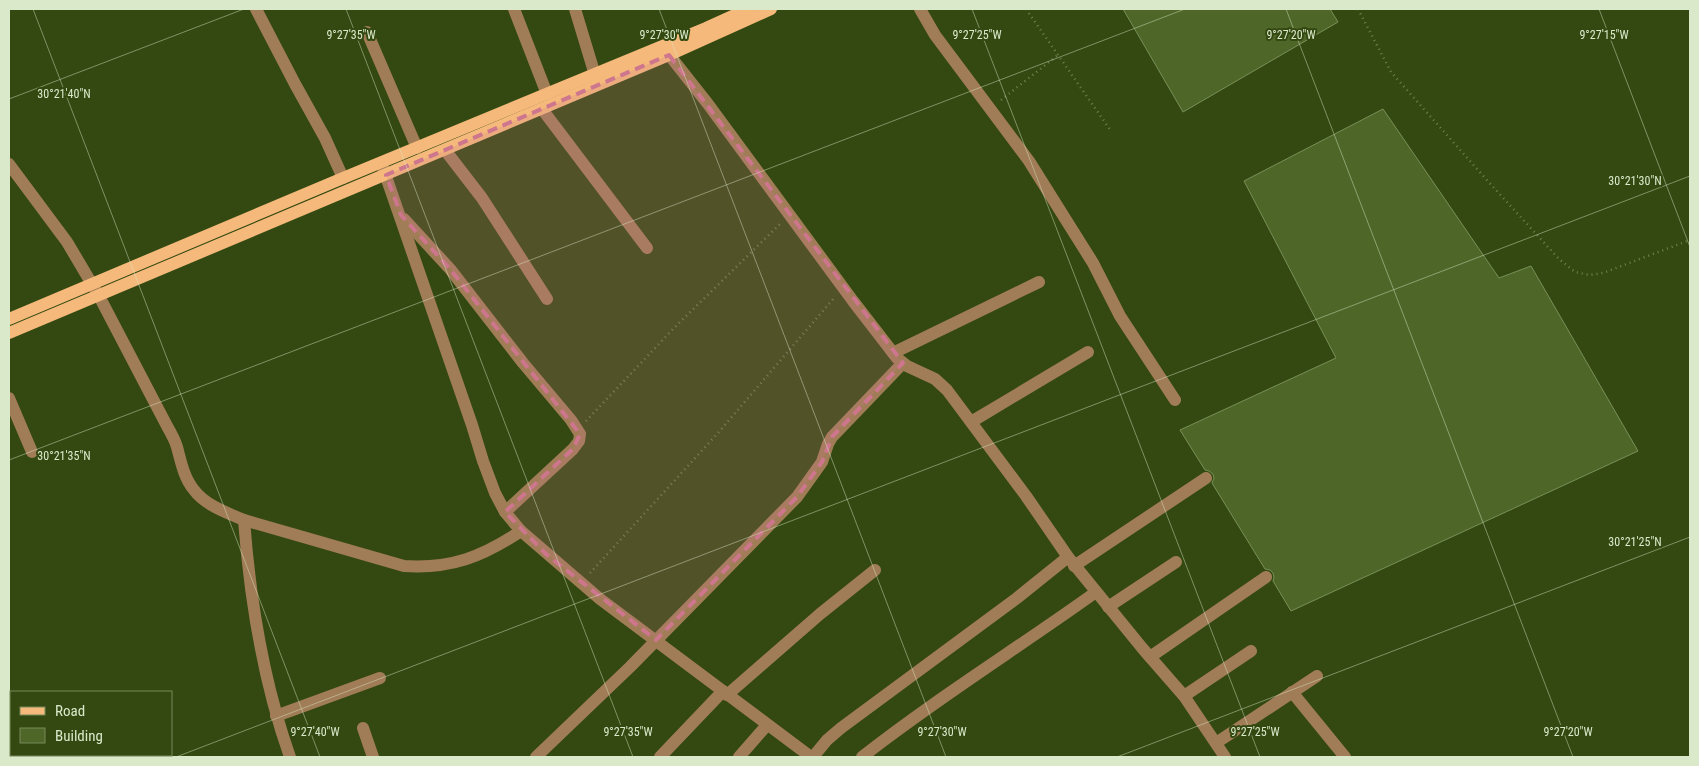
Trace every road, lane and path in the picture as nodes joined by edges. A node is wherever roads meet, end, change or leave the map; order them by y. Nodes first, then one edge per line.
1 (256, 9) edge
2 (514, 9) edge
3 (575, 9) edge
4 (748, 9) edge
5 (770, 9) edge
6 (920, 9) edge
7 (1026, 9) edge
8 (1358, 9) edge
9 (367, 32) dead end
10 (666, 50) junction
11 (1058, 55) junction
12 (595, 74) junction
13 (547, 94) junction
14 (990, 108) junction
15 (542, 109) junction
16 (1111, 131) dead end
17 (417, 148) junction
18 (446, 150) junction
19 (9, 164) edge
20 (384, 169) junction
21 (343, 178) junction
22 (400, 215) junction
23 (790, 215) junction
24 (1690, 240) edge
25 (646, 248) dead end
26 (1039, 282) dead end
27 (92, 284) junction
28 (843, 288) junction
29 (99, 296) junction
30 (548, 299) dead end
31 (9, 319) edge
32 (9, 333) edge
33 (1088, 352) dead end
34 (893, 353) junction
35 (903, 363) junction
36 (9, 398) edge
37 (1175, 400) dead end
38 (971, 422) junction
39 (578, 429) junction
40 (32, 452) dead end
41 (1206, 478) dead end
42 (505, 512) junction
43 (244, 520) junction
44 (520, 531) junction
45 (1071, 561) junction
46 (1176, 562) dead end
47 (875, 570) dead end
48 (1266, 577) dead end
49 (581, 583) junction
50 (1096, 592) junction
51 (1108, 607) junction
52 (656, 640) junction
53 (1251, 651) dead end
54 (1150, 657) junction
55 (1317, 676) dead end
56 (380, 678) dead end
57 (1292, 692) junction
58 (725, 693) junction
59 (1184, 696) junction
60 (276, 716) junction
61 (767, 725) junction
62 (363, 728) dead end
63 (1216, 743) junction
64 (290, 757) edge
65 (373, 757) edge
66 (536, 757) edge
67 (660, 757) edge
68 (739, 757) edge
69 (812, 757) edge
70 (862, 757) edge
71 (1225, 757) edge
72 (1345, 757) edge

1 - 21 street
2 - 13 street
3 - 12 street
4 - 10 main road
5 - 10 main road
6 - 14 street
7 - 11 path
8 - 24 path
9 - 17 street
10 - 12 main road
10 - 15 main road
10 - 23 street
11 - 14 path
11 - 16 path
12 - 13 main road
13 - 17 main road
14 - 37 street
15 - 18 main road
15 - 25 street
17 - 20 main road
18 - 20 main road
18 - 30 street
19 - 27 street
20 - 21 main road
20 - 22 street
20 - 29 main road
21 - 27 main road
22 - 39 street
22 - 42 street
23 - 28 street
23 - 39 path
26 - 34 street
27 - 29 street
27 - 31 main road
28 - 34 street
28 - 49 path
29 - 32 main road
29 - 43 street
33 - 38 street
34 - 35 street
35 - 38 street
35 - 52 street
36 - 40 street
38 - 45 street
39 - 42 street
41 - 45 street
42 - 44 street
43 - 44 street
43 - 60 street
44 - 49 street
45 - 50 street
45 - 69 street
46 - 51 street
47 - 58 street
48 - 54 street
49 - 52 street
50 - 51 street
50 - 70 street
51 - 54 street
52 - 58 street
52 - 66 street
53 - 59 street
54 - 59 street
55 - 57 street
56 - 60 street
57 - 63 street
57 - 72 street
58 - 61 street
58 - 67 street
59 - 63 street
60 - 64 street
61 - 68 street
61 - 69 street
62 - 65 street
63 - 71 street

